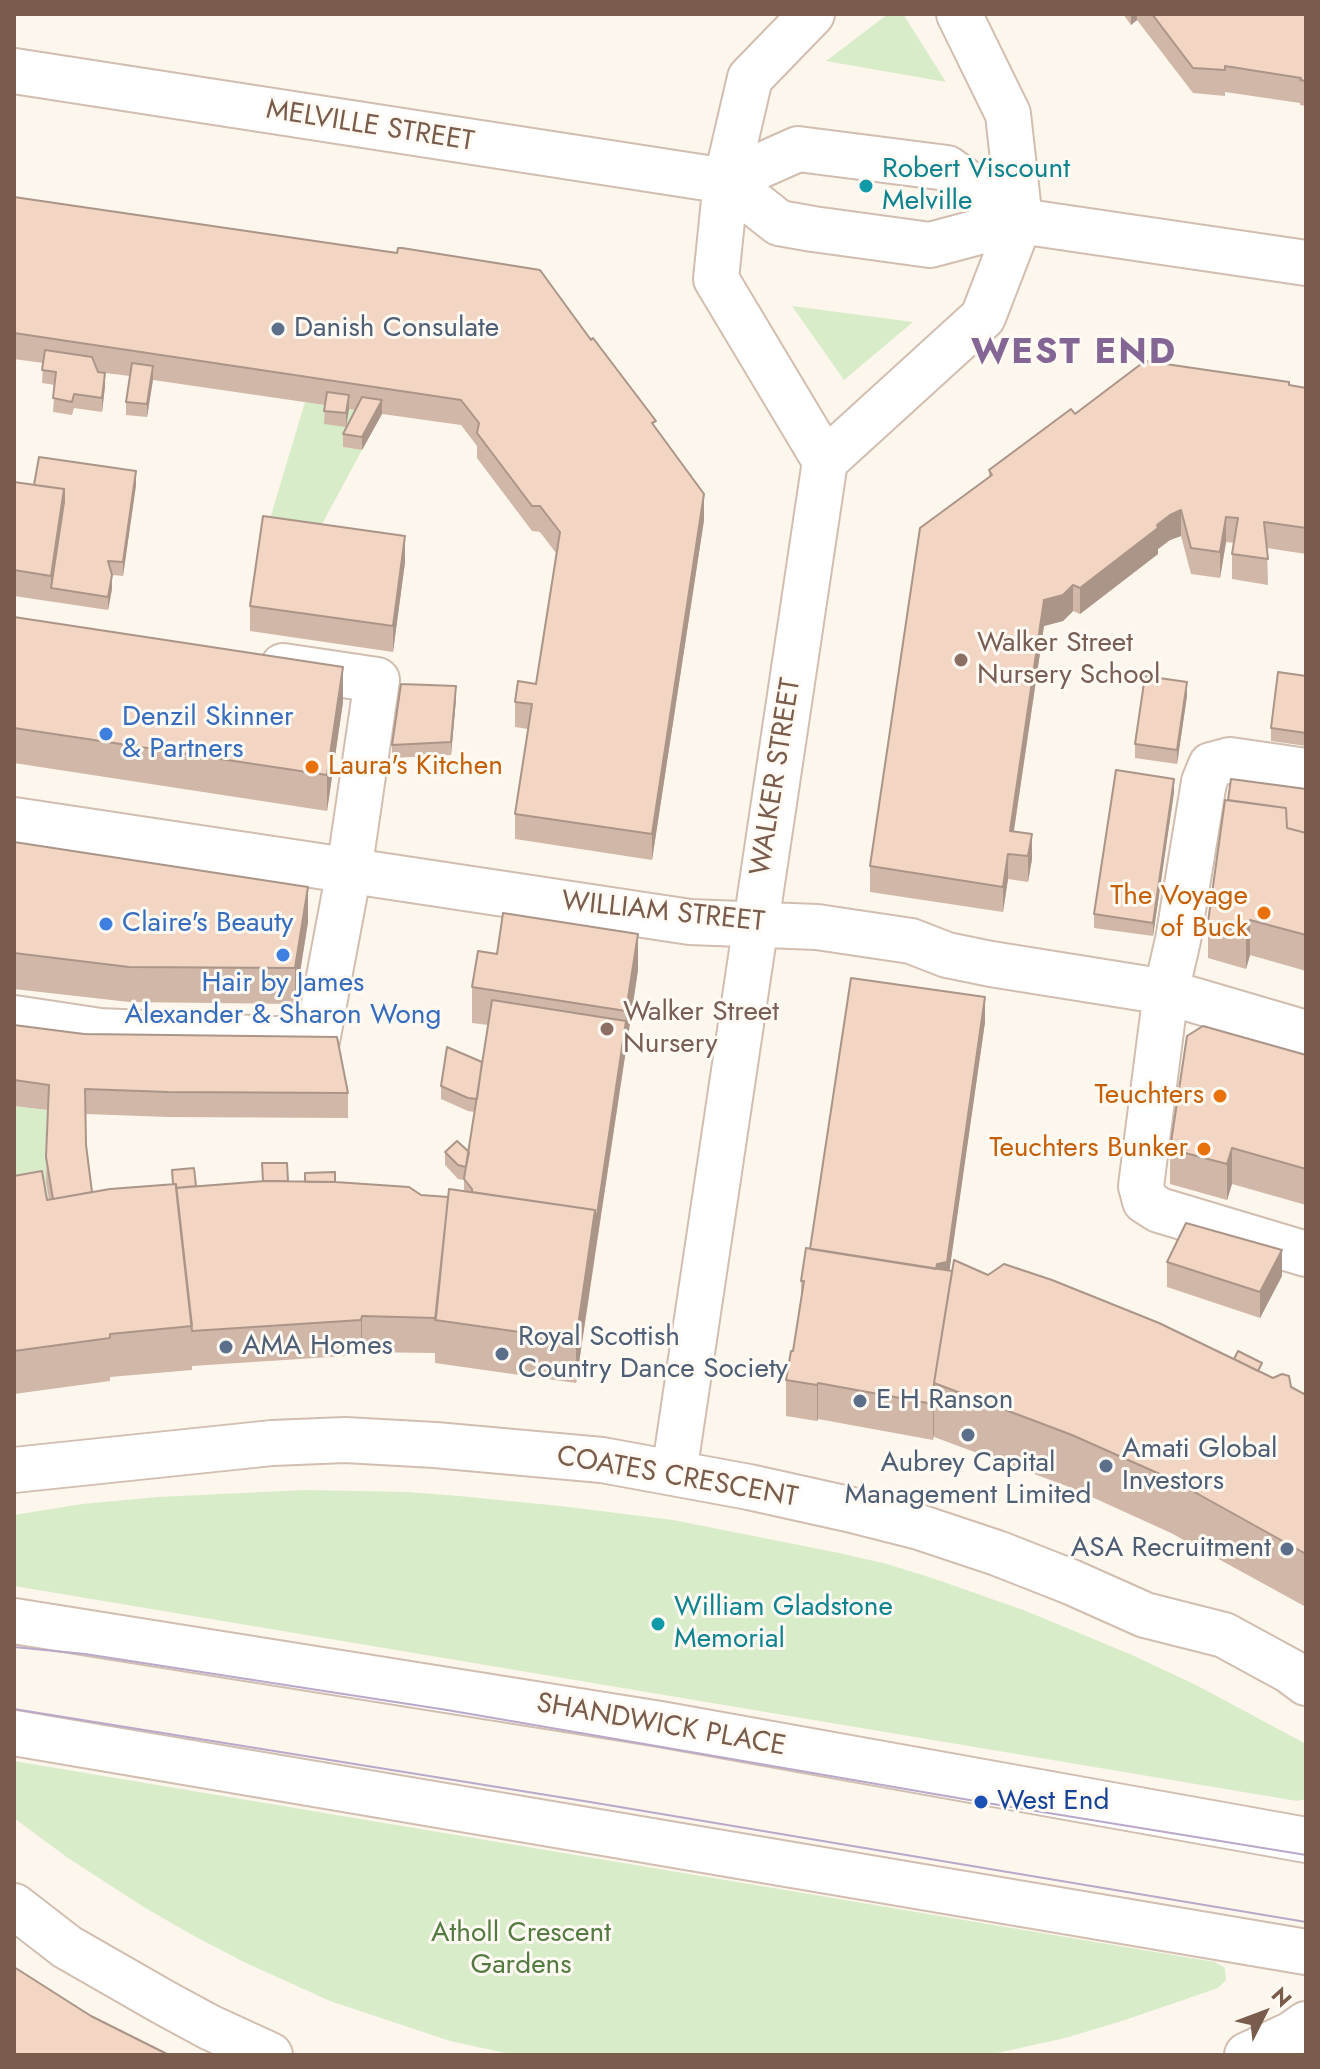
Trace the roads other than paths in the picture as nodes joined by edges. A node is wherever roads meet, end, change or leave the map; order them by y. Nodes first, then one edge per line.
1 (812, 14) edge
2 (959, 14) edge
3 (14, 71) edge
4 (726, 181) junction
5 (1020, 221) junction
6 (1306, 263) edge
7 (825, 461) junction
8 (251, 661) edge
9 (1306, 771) edge
10 (14, 820) edge
11 (349, 871) junction
12 (755, 925) junction
13 (1166, 992) junction
14 (14, 1018) edge
15 (1306, 1033) edge
16 (1306, 1254) edge
17 (14, 1470) edge
18 (674, 1473) junction
19 (14, 1621) edge
20 (1306, 1683) edge
21 (14, 1733) edge
22 (1306, 1840) edge
23 (14, 1906) edge
24 (1306, 1952) edge
25 (1306, 2024) edge
26 (270, 2055) edge
27 (1247, 2055) edge

1 - 4 street
2 - 5 street
3 - 4 street, MELVILLE STREET
4 - 5 street, MELVILLE STREET
4 - 5 street, MELVILLE STREET
4 - 7 street
5 - 6 street, MELVILLE STREET
5 - 7 street
7 - 12 street, WALKER STREET
8 - 11 street
9 - 13 street
10 - 11 street, WILLIAM STREET
11 - 12 street, WILLIAM STREET
11 - 14 street
12 - 13 street, WILLIAM STREET
12 - 18 street, WALKER STREET
13 - 15 street, WILLIAM STREET
13 - 16 street
17 - 18 street, COATES CRESCENT
18 - 20 street, COATES CRESCENT
19 - 22 street, SHANDWICK PLACE
21 - 24 street
23 - 26 street
25 - 27 street

